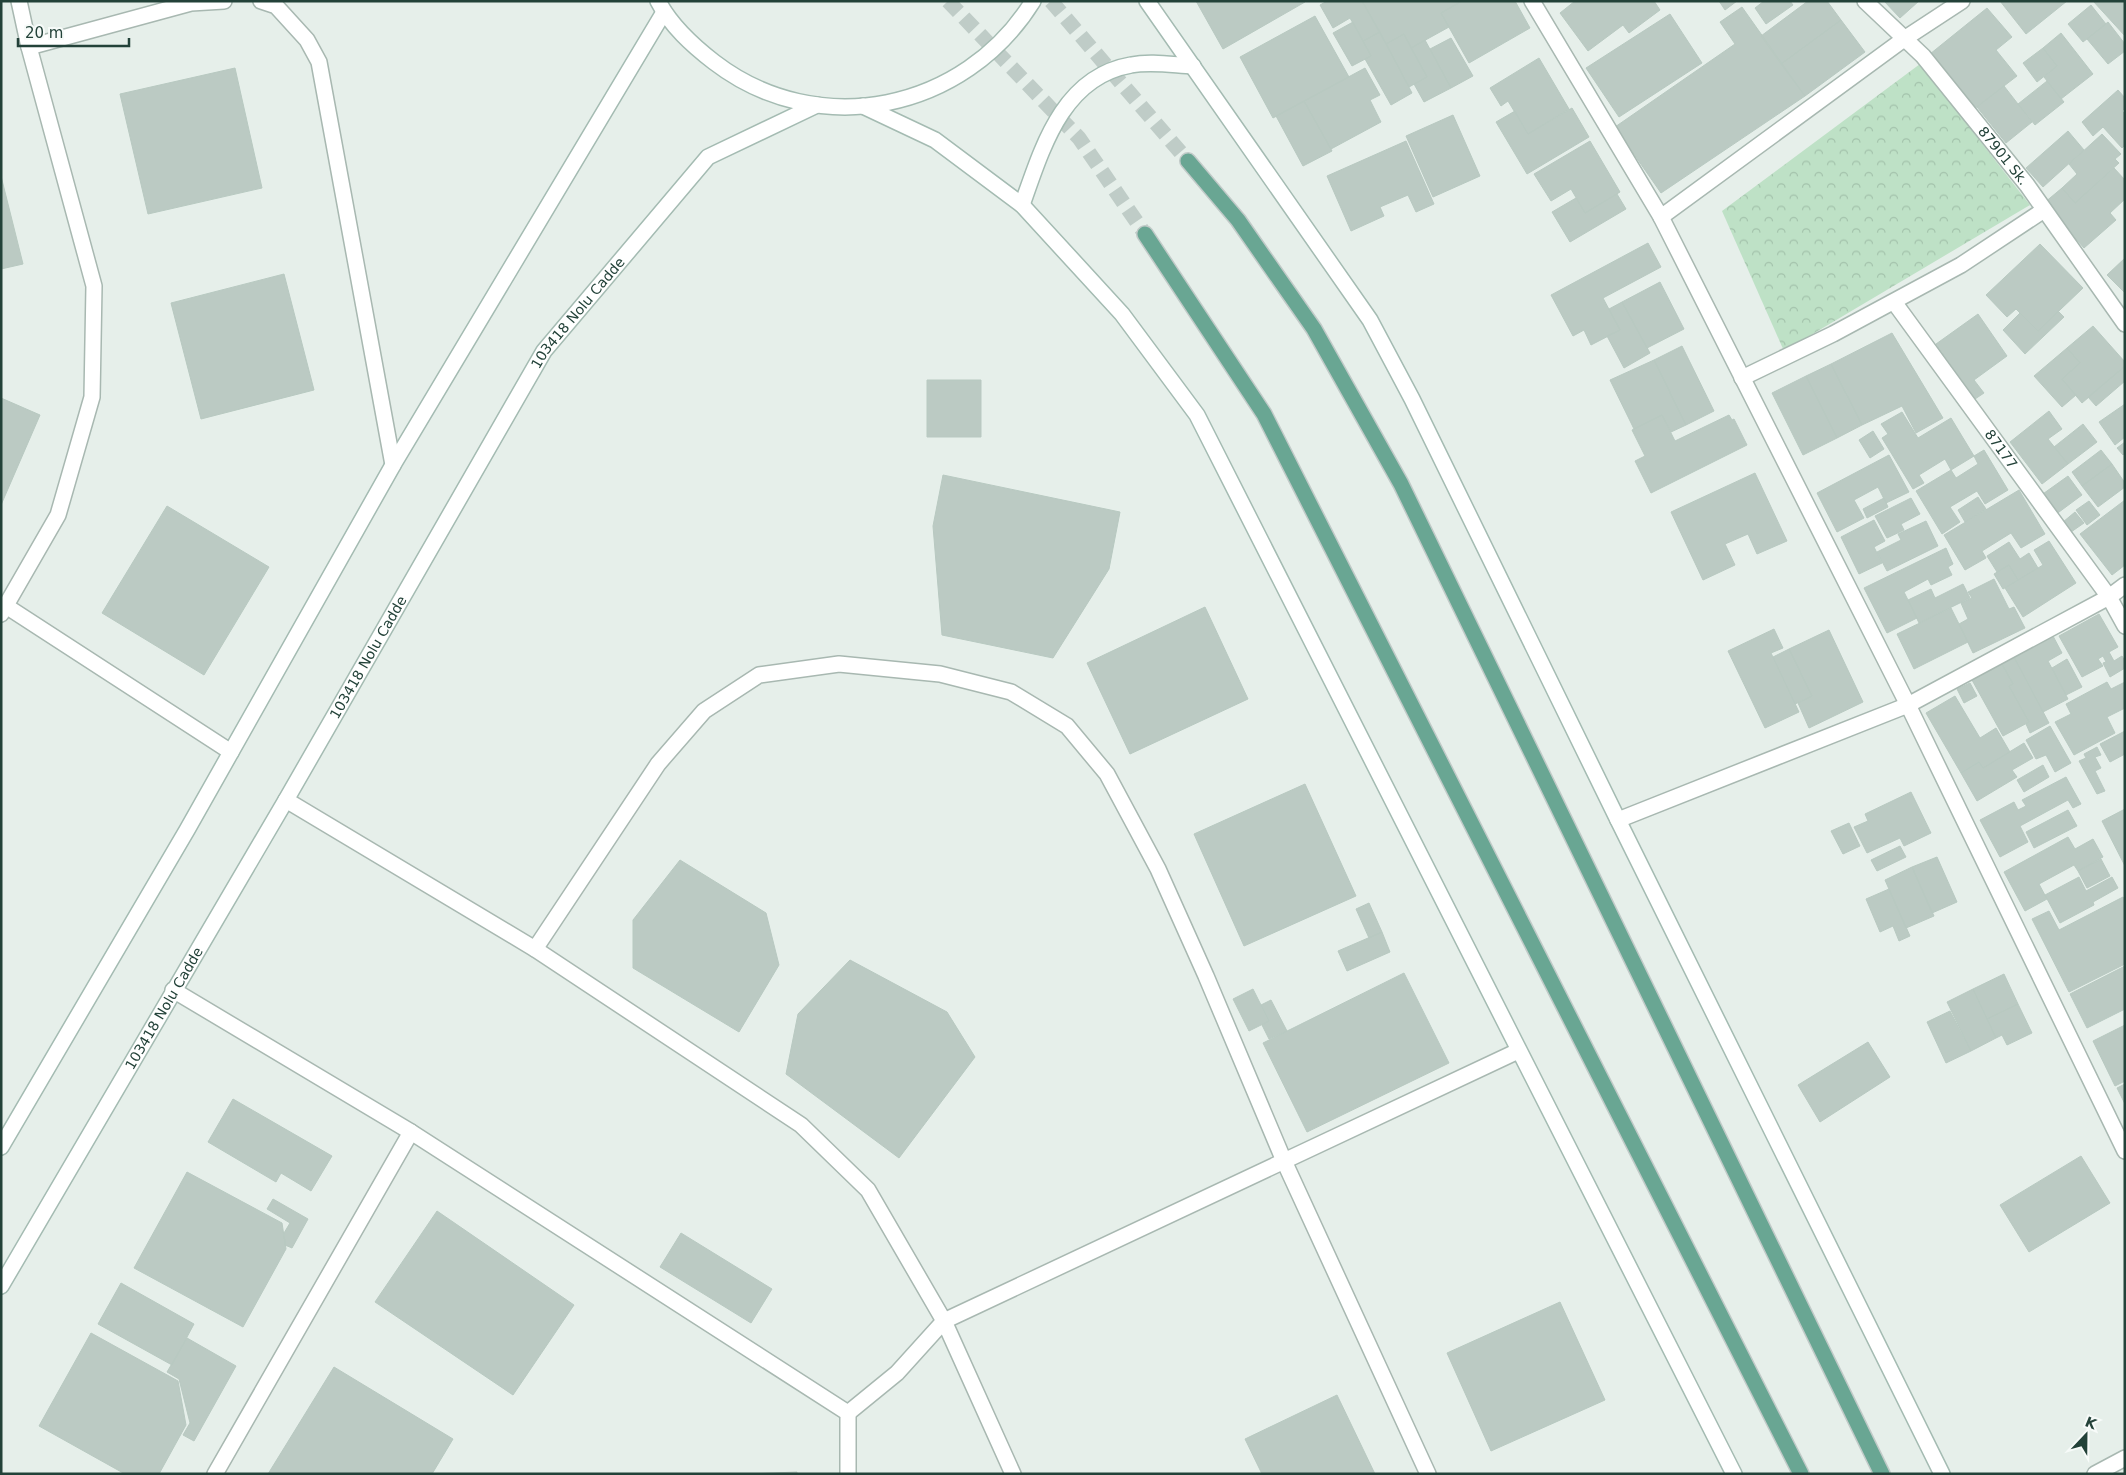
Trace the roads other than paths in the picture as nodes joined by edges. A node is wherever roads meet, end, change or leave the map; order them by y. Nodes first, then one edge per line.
1 (19, 1) edge
2 (224, 1) edge
3 (261, 1) edge
4 (1033, 1) edge
5 (1147, 1) edge
6 (1532, 1) edge
7 (1865, 1) edge
8 (1962, 1) edge
9 (661, 7) edge
10 (1904, 39) junction
11 (29, 48) junction
12 (1192, 66) junction
13 (817, 105) junction
14 (863, 106) junction
15 (1188, 161) tunnel mouth
16 (1022, 205) junction
17 (2044, 210) junction
18 (1661, 217) junction
19 (1145, 234) tunnel mouth
20 (1894, 302) junction
21 (2125, 324) edge
22 (1742, 378) junction
23 (393, 465) junction
24 (2125, 585) edge
25 (2109, 597) junction
26 (4, 610) edge
27 (2125, 626) edge
28 (1908, 705) junction
29 (231, 752) junction
30 (286, 800) junction
31 (1618, 820) junction
32 (535, 948) junction
33 (173, 990) junction
34 (1518, 1051) junction
35 (411, 1132) junction
36 (1, 1147) edge
37 (2125, 1151) edge
38 (1284, 1162) junction
39 (1, 1286) edge
40 (944, 1321) junction
41 (848, 1413) junction
42 (2125, 1458) edge
43 (215, 1474) edge
44 (848, 1474) edge
45 (1013, 1474) edge
46 (1428, 1474) edge
47 (1734, 1474) edge
48 (1801, 1474) edge
49 (1882, 1474) edge
50 (1942, 1474) edge
51 (2095, 1474) edge

1 - 11 street
2 - 11 street
3 - 23 street
4 - 14 street
5 - 12 street
6 - 18 street
7 - 10 street, 87901 Sk.
8 - 10 street
9 - 13 street
9 - 23 street
10 - 17 street, 87901 Sk.
10 - 18 street
11 - 26 street
12 - 16 street
12 - 31 street
13 - 14 street
13 - 30 street, 103418 Nolu Cadde
14 - 16 street
15 - 49 main road
16 - 34 street
17 - 20 street
17 - 21 street, 87901 Sk.
18 - 22 street
19 - 48 main road
20 - 22 street
20 - 25 street, 87177
22 - 28 street
23 - 29 street
24 - 25 street
25 - 27 street, 87177
25 - 28 street
26 - 29 street
28 - 31 street
28 - 37 street
29 - 36 street
30 - 32 street
30 - 33 street, 103418 Nolu Cadde
31 - 50 street
32 - 38 street
32 - 40 street
33 - 35 street
33 - 39 street, 103418 Nolu Cadde
34 - 38 street
34 - 47 street
35 - 41 street
35 - 43 street
38 - 40 street
38 - 46 street
40 - 41 street
40 - 45 street
41 - 44 street
42 - 51 street

